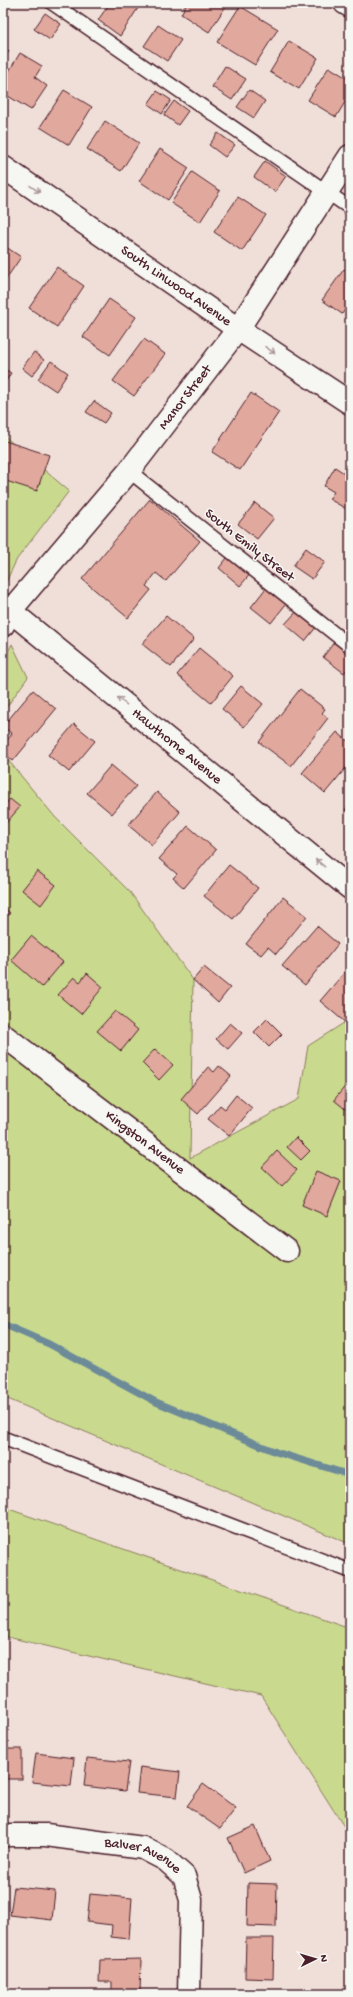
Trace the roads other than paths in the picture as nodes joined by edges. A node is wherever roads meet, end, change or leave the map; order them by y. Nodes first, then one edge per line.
1 (52, 3) edge
2 (345, 3) edge
3 (350, 6) edge
4 (350, 156) edge
5 (3, 167) edge
6 (325, 192) junction
7 (350, 208) edge
8 (238, 329) junction
9 (350, 403) edge
10 (129, 471) junction
11 (6, 613) edge
12 (350, 646) edge
13 (350, 888) edge
14 (3, 1035) edge
15 (286, 1251) dead end
16 (3, 1438) edge
17 (350, 1571) edge
18 (3, 1835) edge
19 (189, 1994) edge

1 - 6 lane
2 - 3 street
4 - 6 street, Manor Street
5 -> 8 street, South Linwood Avenue
6 - 7 lane
6 - 8 street, Manor Street
8 -> 9 street, South Linwood Avenue
8 - 10 street, Manor Street
10 - 11 street, Manor Street
10 - 12 lane, South Emily Street
13 -> 11 street, Hawthorne Avenue
14 - 15 street, Kingston Avenue
16 - 17 lane
18 - 19 street, Balver Avenue

